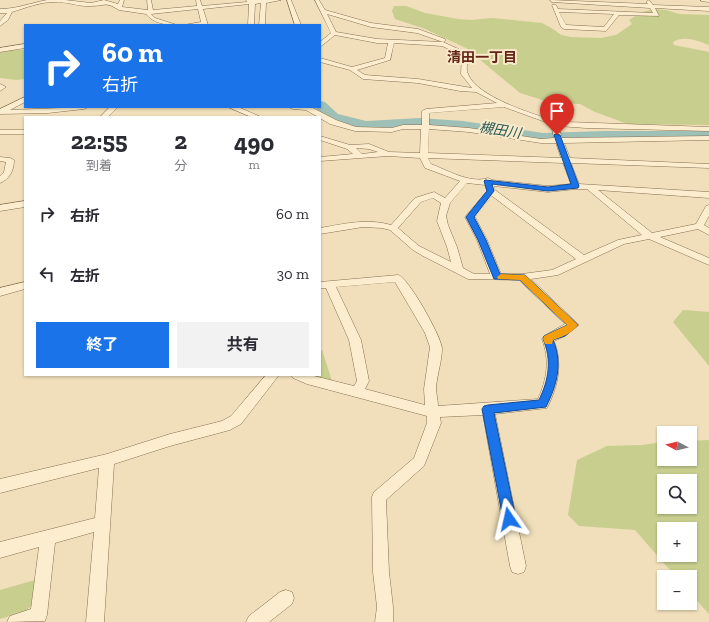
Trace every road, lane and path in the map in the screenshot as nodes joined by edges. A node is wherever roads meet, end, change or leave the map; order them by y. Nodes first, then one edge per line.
1 (54, 0) edge
2 (148, 0) edge
3 (198, 0) edge
4 (279, 0) edge
5 (289, 0) edge
6 (316, 0) edge
7 (648, 0) edge
8 (677, 0) edge
9 (702, 0) edge
10 (261, 1) edge
11 (553, 1) edge
12 (709, 1) edge
13 (250, 2) edge
14 (593, 2) edge
15 (622, 2) edge
16 (121, 3) edge
17 (652, 6) junction
18 (200, 7) junction
19 (683, 8) junction
20 (709, 9) edge
21 (0, 10) edge
22 (556, 10) junction
23 (10, 11) junction
24 (322, 11) junction
25 (151, 12) junction
26 (618, 13) junction
27 (561, 20) junction
28 (568, 20) dead end
29 (604, 22) dead end
30 (611, 22) junction
31 (0, 24) edge
32 (170, 24) edge
33 (205, 24) edge
34 (251, 24) edge
35 (262, 24) edge
36 (298, 24) edge
37 (334, 34) junction
38 (327, 40) junction
39 (365, 40) junction
40 (334, 41) dead end
41 (391, 42) junction
42 (349, 43) dead end
43 (321, 44) edge
44 (443, 44) junction
45 (24, 46) edge
46 (0, 50) edge
47 (321, 60) edge
48 (352, 69) junction
49 (477, 90) junction
50 (24, 100) edge
51 (504, 105) junction
52 (75, 108) edge
53 (113, 108) edge
54 (234, 108) edge
55 (308, 108) edge
56 (570, 109) dead end
57 (0, 112) edge
58 (105, 116) edge
59 (254, 116) edge
60 (558, 123) junction
61 (425, 124) junction
62 (709, 129) edge
63 (0, 132) edge
64 (24, 132) edge
65 (321, 138) edge
66 (709, 138) edge
67 (558, 139) junction
68 (350, 147) junction
69 (388, 154) junction
70 (359, 155) junction
71 (424, 155) junction
72 (0, 159) edge
73 (321, 160) edge
74 (566, 161) junction
75 (709, 166) edge
76 (0, 180) edge
77 (466, 180) junction
78 (488, 181) junction
79 (576, 186) junction
80 (589, 187) junction
81 (491, 191) junction
82 (709, 195) edge
83 (446, 202) junction
84 (24, 204) edge
85 (0, 208) edge
86 (709, 208) edge
87 (699, 226) junction
88 (393, 228) junction
89 (321, 231) edge
90 (709, 232) edge
91 (650, 236) junction
92 (582, 259) junction
93 (709, 262) edge
94 (459, 271) junction
95 (497, 277) junction
96 (522, 277) junction
97 (24, 285) edge
98 (325, 285) edge
99 (0, 292) edge
100 (272, 376) edge
101 (300, 376) edge
102 (358, 392) junction
103 (488, 409) junction
104 (432, 412) junction
105 (107, 460) junction
106 (0, 486) edge
107 (102, 523) junction
108 (48, 538) junction
109 (0, 550) edge
110 (518, 566) dead end
111 (286, 598) dead end
112 (16, 622) edge
113 (95, 622) edge
114 (255, 622) edge
115 (384, 622) edge

1 - 16 street
1 - 23 street
2 - 25 street
3 - 18 street
4 - 10 street
5 - 36 street
6 - 24 street
7 - 17 street
8 - 19 street
9 - 12 street
9 - 20 street
10 - 13 street
10 - 35 street
11 - 14 street
11 - 22 street
13 - 18 street
13 - 34 street
14 - 15 street
15 - 17 street
16 - 25 street
17 - 19 street
17 - 26 street
18 - 25 street
18 - 33 street
19 - 20 street
21 - 23 street
22 - 26 street
22 - 27 street
23 - 31 street
24 - 37 street
24 - 44 street
25 - 32 street
26 - 30 street
27 - 28 street
27 - 30 street
29 - 30 street
37 - 38 street
37 - 39 street
38 - 40 street
38 - 43 street
39 - 41 street
39 - 42 street
41 - 44 street
41 - 48 street
44 - 49 street
45 - 46 street
47 - 48 street
48 - 49 street
49 - 51 street
50 - 57 street
51 - 60 street
51 - 61 street
52 - 57 street
53 - 58 street
54 - 59 street
55 - 61 street
56 - 60 street
60 - 62 street
60 - 67 street
61 - 67 street
61 - 71 street
63 - 64 street
65 - 68 street
66 - 67 street
67 - 74 street
68 - 69 street
68 - 70 street
69 - 70 street
69 - 71 street
70 - 73 street
71 - 74 street
71 - 77 street
72 - 76 street
74 - 75 street
74 - 79 street
77 - 78 street
77 - 83 street
78 - 79 street
78 - 81 street
79 - 80 street
80 - 82 street
80 - 91 street
81 - 92 street
81 - 95 street
83 - 88 street
83 - 94 street
84 - 85 street
86 - 87 street
87 - 90 street
87 - 91 street
88 - 89 street
88 - 94 street
91 - 92 street
91 - 93 street
92 - 96 street
94 - 95 street
95 - 96 street
96 - 103 street
97 - 99 street
98 - 102 street
98 - 104 street
100 - 105 street
101 - 102 street
102 - 104 street
103 - 104 street
103 - 110 street
104 - 115 street
105 - 106 street
105 - 107 street
107 - 108 street
107 - 113 street
108 - 109 street
108 - 112 street
111 - 114 street

